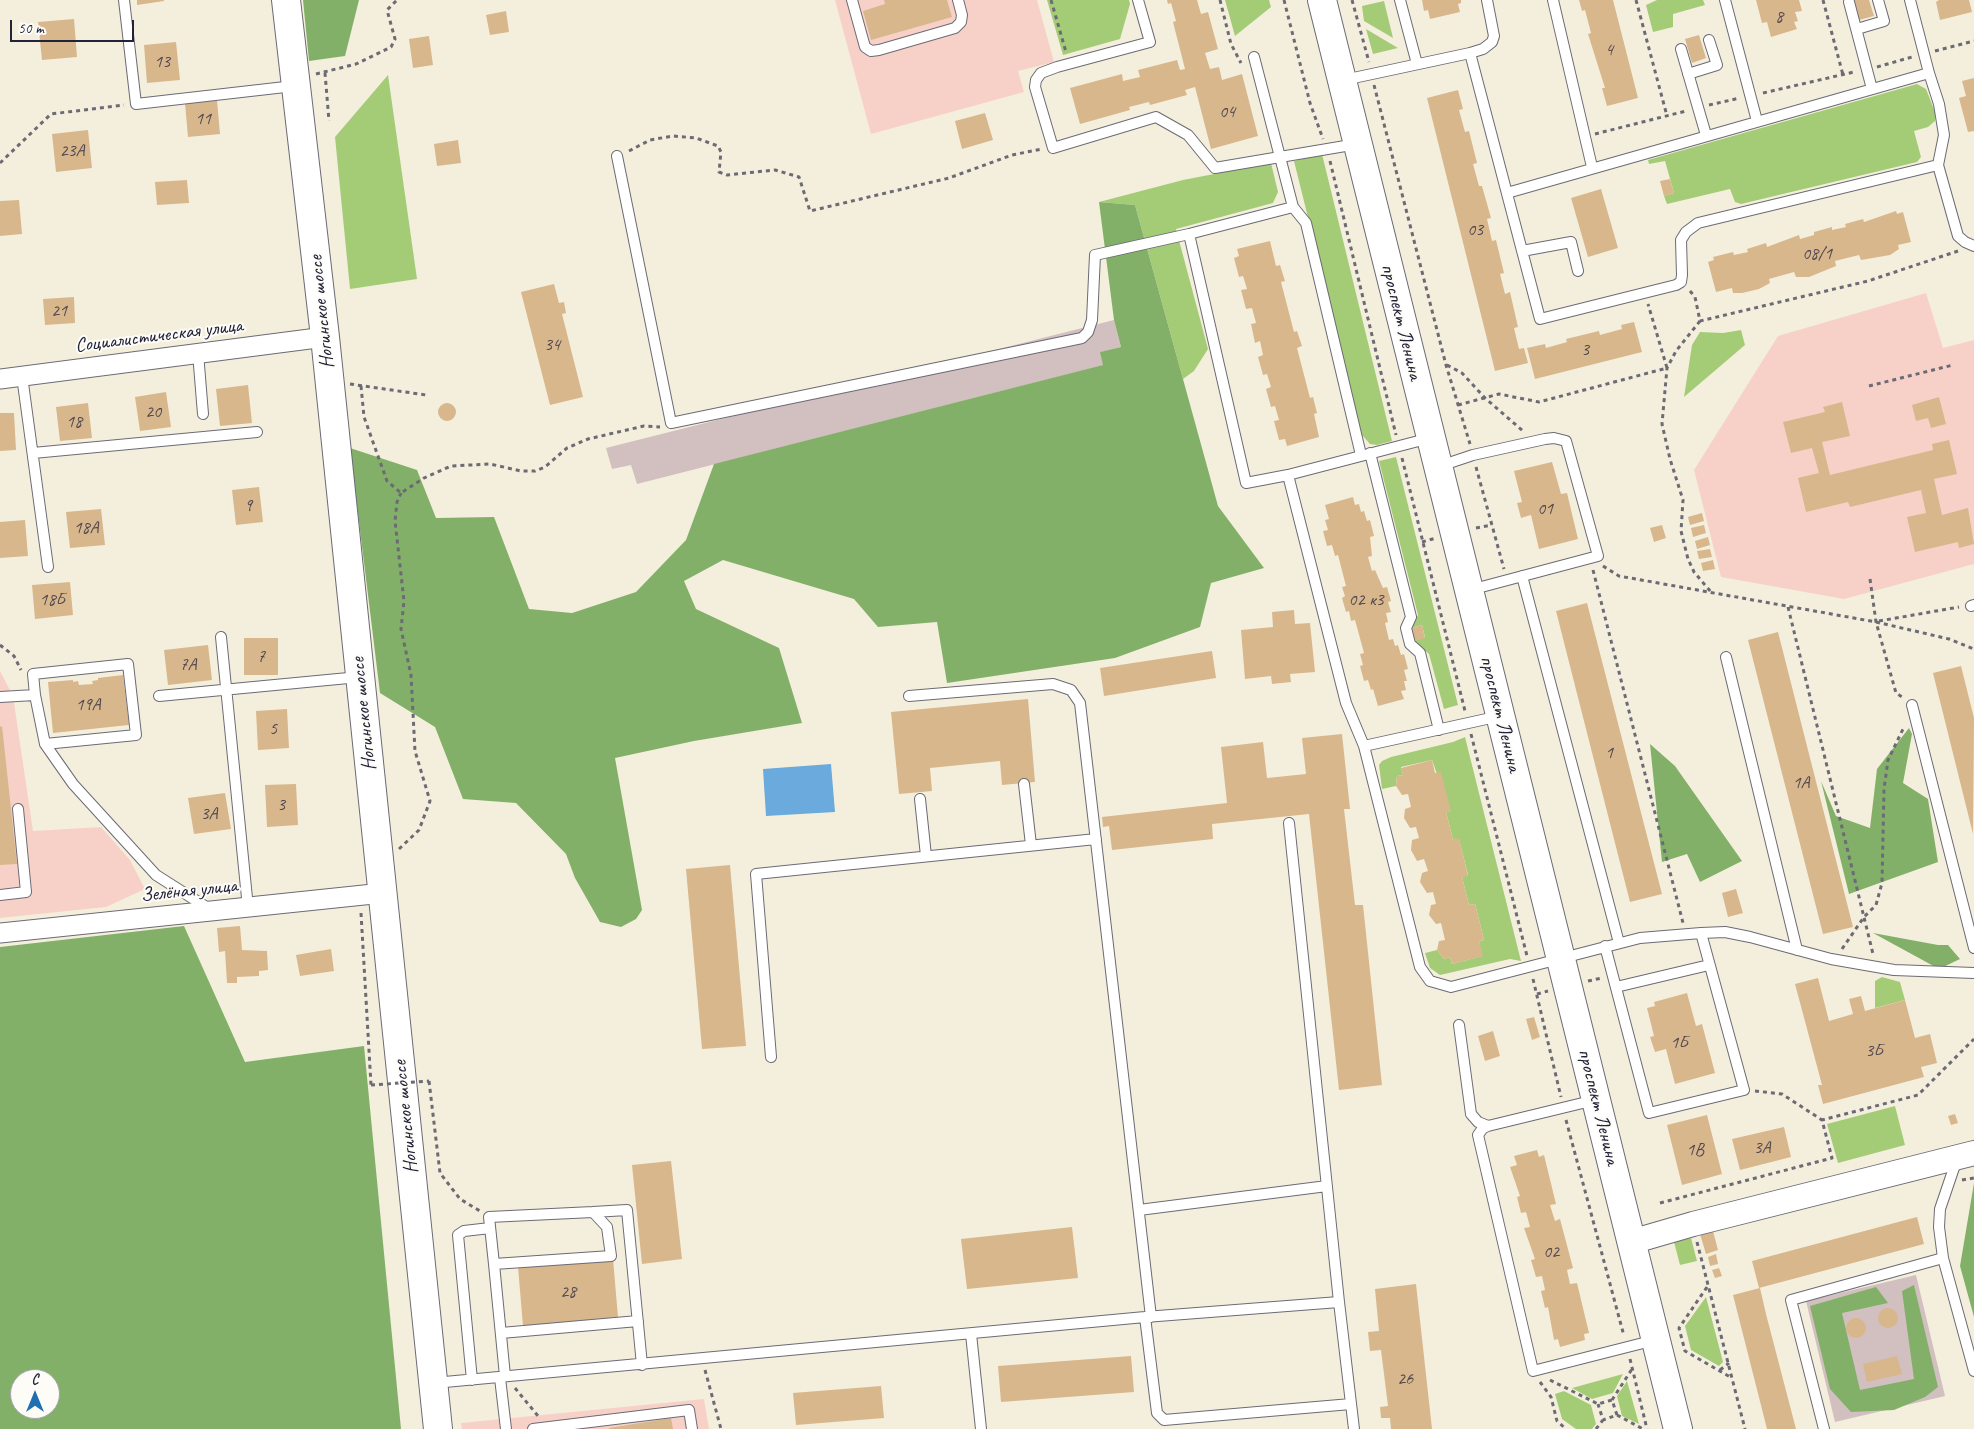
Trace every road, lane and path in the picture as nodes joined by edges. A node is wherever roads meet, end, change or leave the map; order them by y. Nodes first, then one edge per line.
1 (124, 0) edge
2 (286, 0) edge
3 (397, 0) edge
4 (852, 0) edge
5 (958, 0) edge
6 (1056, 0) edge
7 (1138, 0) edge
8 (1220, 0) edge
9 (1322, 0) edge
10 (1353, 0) edge
11 (1400, 0) edge
12 (1487, 0) edge
13 (1552, 0) edge
14 (1636, 0) edge
15 (1725, 0) edge
16 (1823, 0) edge
17 (1878, 0) edge
18 (1910, 0) edge
19 (1052, 2) edge
20 (1849, 2) dead end
21 (1857, 29) junction
22 (1709, 40) dead end
23 (1974, 41) edge
24 (1681, 49) dead end
25 (1470, 53) junction
26 (1924, 54) junction
27 (1254, 57) dead end
28 (1070, 63) junction
29 (1417, 64) junction
30 (1867, 69) junction
31 (1243, 72) dead end
32 (1929, 73) junction
33 (325, 74) junction
34 (1372, 74) junction
35 (1688, 74) junction
36 (1843, 75) junction
37 (1342, 80) junction
38 (296, 81) junction
39 (1872, 89) junction
40 (1750, 95) junction
41 (136, 104) junction
42 (1698, 108) junction
43 (1667, 116) junction
44 (329, 120) dead end
45 (1757, 121) junction
46 (1706, 135) junction
47 (1585, 137) junction
48 (1358, 144) junction
49 (1053, 148) junction
50 (617, 156) joint
51 (1279, 156) junction
52 (0, 163) edge
53 (1938, 165) junction
54 (1592, 167) junction
55 (1507, 193) junction
56 (1293, 208) junction
57 (1189, 234) junction
58 (1974, 246) edge
59 (1522, 251) junction
60 (1578, 271) dead end
61 (1681, 282) junction
62 (1645, 293) junction
63 (1700, 321) junction
64 (324, 337) junction
65 (198, 353) junction
66 (1446, 365) junction
67 (1954, 365) dead end
68 (1666, 368) junction
69 (22, 376) junction
70 (0, 379) edge
71 (329, 382) junction
72 (361, 386) junction
73 (1869, 386) dead end
74 (426, 395) dead end
75 (1485, 398) junction
76 (1458, 405) junction
77 (203, 414) dead end
78 (670, 424) junction
79 (256, 432) dead end
80 (1430, 438) junction
81 (1534, 442) junction
82 (33, 453) junction
83 (1366, 454) junction
84 (1473, 455) junction
85 (1438, 466) junction
86 (1288, 475) junction
87 (401, 493) junction
88 (1590, 558) junction
89 (48, 567) dead end
90 (1522, 576) junction
91 (1870, 579) dead end
92 (1507, 580) junction
93 (1469, 590) junction
94 (1712, 593) junction
95 (1972, 605) edge
96 (1788, 607) junction
97 (1876, 622) junction
98 (221, 637) dead end
99 (0, 645) edge
100 (1974, 649) edge
101 (1726, 657) dead end
102 (360, 677) junction
103 (227, 690) junction
104 (35, 695) junction
105 (159, 696) dead end
106 (909, 696) dead end
107 (0, 697) edge
108 (1912, 705) junction
109 (1500, 716) junction
110 (1439, 730) junction
111 (45, 744) junction
112 (1364, 746) junction
113 (1024, 784) dead end
114 (920, 799) dead end
115 (18, 809) dead end
116 (1289, 823) dead end
117 (1096, 839) junction
118 (1032, 845) junction
119 (926, 856) junction
120 (375, 885) junction
121 (0, 895) edge
122 (248, 908) junction
123 (214, 912) junction
124 (1864, 917) junction
125 (0, 933) edge
126 (1685, 933) junction
127 (1700, 933) junction
128 (1619, 943) junction
129 (1605, 946) junction
130 (1974, 948) edge
131 (1797, 950) junction
132 (1562, 959) junction
133 (1831, 959) junction
134 (1709, 965) junction
135 (1876, 966) junction
136 (1974, 973) edge
137 (1616, 987) junction
138 (1460, 1025) dead end
139 (1974, 1039) edge
140 (771, 1057) dead end
141 (1744, 1090) junction
142 (1597, 1100) junction
143 (1822, 1120) junction
144 (1488, 1126) junction
145 (1966, 1155) edge
146 (1327, 1186) junction
147 (1660, 1203) dead end
148 (1139, 1210) junction
149 (593, 1212) junction
150 (489, 1217) junction
151 (1693, 1224) junction
152 (490, 1228) junction
153 (1632, 1242) junction
154 (1943, 1258) junction
155 (494, 1264) junction
156 (1707, 1286) junction
157 (1339, 1302) junction
158 (1148, 1317) junction
159 (638, 1321) junction
160 (501, 1333) junction
161 (970, 1334) junction
162 (1656, 1339) junction
163 (701, 1360) junction
164 (1729, 1363) junction
165 (642, 1365) junction
166 (1632, 1368) dead end
167 (1720, 1370) junction
168 (1533, 1371) junction
169 (1974, 1371) edge
170 (502, 1377) junction
171 (1732, 1378) junction
172 (472, 1380) junction
173 (433, 1383) junction
174 (1612, 1400) junction
175 (1351, 1404) junction
176 (1598, 1404) junction
177 (1617, 1416) junction
178 (1603, 1420) junction
179 (547, 1427) junction
180 (438, 1429) edge
181 (506, 1429) edge
182 (533, 1429) edge
183 (692, 1429) edge
184 (721, 1429) edge
185 (981, 1429) edge
186 (1354, 1429) edge
187 (1566, 1429) edge
188 (1596, 1429) edge
189 (1644, 1429) edge
190 (1678, 1429) edge
191 (1745, 1429) edge
192 (1824, 1429) edge

1 - 41 lane
2 - 38 main road, Ногинское шоссе
3 - 33 path
4 - 5 lane
6 - 19 path
7 - 28 lane
8 - 31 path
9 - 37 main road, проспект Ленина
10 - 34 path
11 - 29 lane
12 - 25 lane
13 - 47 lane
14 - 43 path
15 - 40 lane
16 - 36 path
17 - 21 lane
18 - 26 lane
19 - 28 path
20 - 21 lane
21 - 30 lane
22 - 35 lane
23 - 26 path
24 - 35 lane
25 - 29 lane
25 - 55 lane
26 - 30 path
26 - 32 lane
27 - 51 lane
28 - 49 lane
29 - 34 lane
30 - 36 path
30 - 39 lane
32 - 39 lane
32 - 53 lane
33 - 38 path
33 - 44 path
34 - 37 lane
34 - 66 path
35 - 42 lane
36 - 40 path
37 - 48 main road, проспект Ленина
38 - 41 lane
38 - 64 main road, Ногинское шоссе
39 - 45 lane
40 - 42 path
40 - 45 lane
41 - 52 path
42 - 43 path
42 - 46 lane
43 - 47 path
45 - 46 lane
46 - 54 lane
47 - 54 lane
48 - 51 lane
48 - 80 main road, проспект Ленина
49 - 50 path
49 - 51 lane
50 - 78 lane
51 - 56 lane
53 - 58 lane
53 - 61 lane
54 - 55 lane
55 - 59 lane
56 - 57 lane
56 - 83 lane
57 - 78 lane
57 - 86 lane
58 - 63 path
59 - 60 lane
59 - 62 lane
61 - 62 lane
61 - 63 path
62 - 68 path
63 - 68 path
64 - 65 street, Социалистическая улица
64 - 71 main road, Ногинское шоссе
65 - 69 street, Социалистическая улица
65 - 77 lane
66 - 75 path
66 - 76 path
67 - 73 path
68 - 75 path
68 - 94 path
69 - 70 street, Социалистическая улица
69 - 82 lane
71 - 72 path
71 - 102 main road, Ногинское шоссе
72 - 74 path
72 - 87 path
75 - 76 path
75 - 81 path
76 - 84 path
78 - 87 path
79 - 82 lane
80 - 83 lane
80 - 85 main road, проспект Ленина
81 - 84 lane
81 - 88 lane
82 - 89 lane
83 - 86 lane
83 - 110 lane
84 - 85 lane
84 - 92 path
85 - 93 main road, проспект Ленина
86 - 112 lane
87 - 120 path
88 - 90 lane
88 - 94 path
88 - 126 path
90 - 92 lane
90 - 128 lane
91 - 97 path
92 - 93 lane
93 - 109 main road, проспект Ленина
94 - 96 path
95 - 97 path
96 - 97 path
96 - 124 path
97 - 100 path
97 - 108 path
98 - 103 lane
99 - 104 path
101 - 131 lane
102 - 103 lane
102 - 120 main road, Ногинское шоссе
103 - 105 lane
103 - 122 lane
104 - 107 lane
104 - 111 lane
104 - 111 lane
106 - 117 lane
108 - 124 path
108 - 130 lane
109 - 110 lane
109 - 132 main road, проспект Ленина
110 - 112 lane
111 - 123 lane
112 - 132 lane
113 - 118 lane
114 - 119 lane
115 - 121 lane
116 - 146 lane
117 - 118 lane
117 - 148 lane
118 - 119 lane
119 - 140 lane
120 - 122 street, Зелёная улица
120 - 150 path, bridge
120 - 173 main road, Ногинское шоссе
122 - 123 street, Зелёная улица
123 - 125 street, Зелёная улица
124 - 133 path
124 - 135 path
126 - 127 lane
126 - 128 lane
127 - 131 lane
127 - 134 lane
128 - 129 lane
129 - 132 lane
129 - 137 lane
131 - 133 lane
132 - 142 main road, проспект Ленина
133 - 135 lane
134 - 137 lane
134 - 141 lane
135 - 136 lane
137 - 141 lane
138 - 144 lane
139 - 143 path
141 - 143 path
142 - 144 lane
142 - 153 main road, проспект Ленина
143 - 147 path
144 - 168 lane
145 - 151 street
145 - 154 lane
146 - 148 lane
146 - 157 lane
148 - 158 lane
149 - 150 lane
149 - 155 lane
149 - 159 lane
150 - 152 lane
151 - 153 street
151 - 156 path
152 - 155 lane
152 - 172 lane
153 - 162 main road, проспект Ленина
154 - 169 lane
154 - 192 lane
155 - 160 lane
156 - 164 path
156 - 167 path
157 - 158 lane
157 - 175 lane
158 - 161 lane
158 - 175 lane
159 - 160 lane
159 - 165 lane
160 - 170 lane
161 - 163 lane
161 - 185 lane
162 - 168 lane
162 - 190 main road, проспект Ленина
163 - 165 lane
163 - 184 path
164 - 167 path
164 - 171 path
165 - 170 lane
166 - 174 path
167 - 171 path
168 - 176 path
168 - 187 path
170 - 172 lane
170 - 179 path
170 - 181 lane
171 - 191 path
172 - 173 lane
173 - 180 main road, Ногинское шоссе
174 - 176 path
174 - 177 path
175 - 186 lane
176 - 178 path
177 - 178 path
177 - 189 path
178 - 188 path
179 - 182 lane
179 - 183 lane

